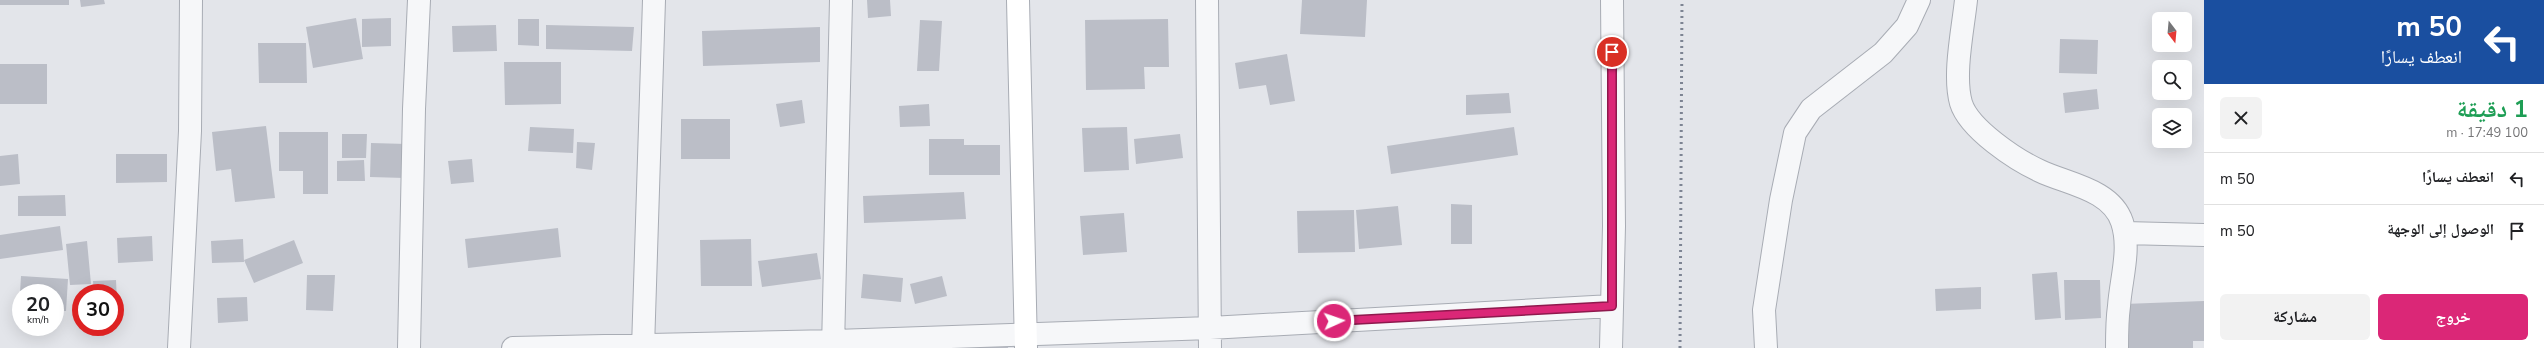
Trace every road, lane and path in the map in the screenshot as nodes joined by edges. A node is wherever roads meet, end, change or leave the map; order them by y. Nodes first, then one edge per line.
1 (191, 0) edge
2 (419, 0) edge
3 (654, 0) edge
4 (841, 0) edge
5 (1018, 0) edge
6 (1207, 0) edge
7 (1612, 0) edge
8 (1919, 0) edge
9 (1966, 0) edge
10 (2125, 233) junction
11 (2204, 235) edge
12 (1612, 306) junction
13 (1210, 338) edge
14 (1026, 341) edge
15 (834, 344) edge
16 (644, 346) edge
17 (179, 348) edge
18 (409, 348) edge
19 (513, 348) edge
20 (1611, 348) edge
21 (1766, 348) edge
22 (2117, 348) edge

1 - 17 street
2 - 18 street
3 - 16 street
4 - 15 street
5 - 14 street
6 - 13 street
7 - 12 street
8 - 21 street
9 - 10 street
10 - 11 street
10 - 22 street
12 - 13 street
12 - 20 street
13 - 14 street
14 - 15 street
15 - 16 street
16 - 19 street

